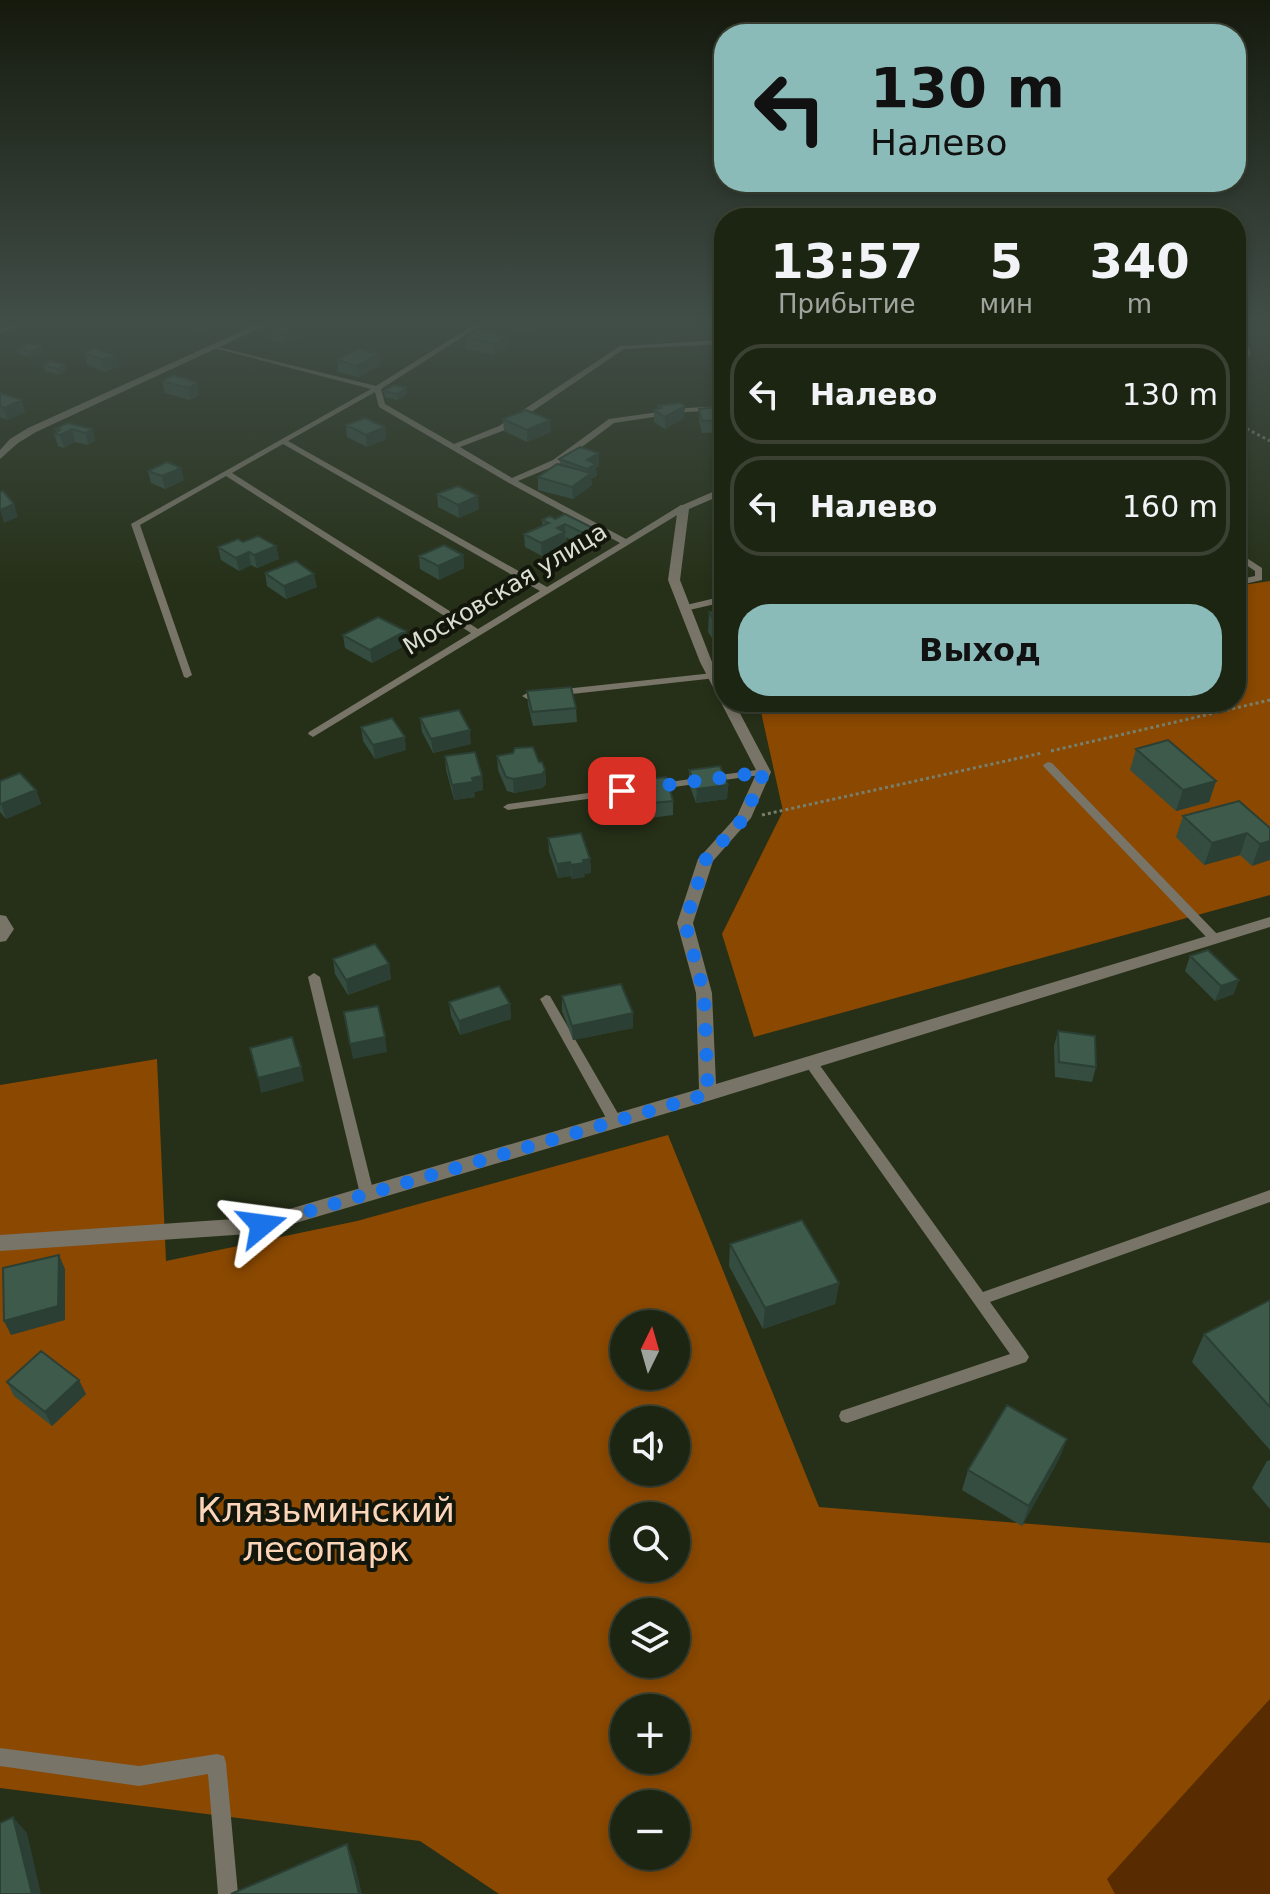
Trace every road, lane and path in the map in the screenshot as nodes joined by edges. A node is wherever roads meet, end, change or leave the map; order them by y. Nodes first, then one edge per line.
1 (75, 410) edge
2 (337, 410) edge
3 (391, 410) edge
4 (528, 410) edge
5 (684, 410) edge
6 (1246, 428) edge
7 (283, 441) junction
8 (1270, 441) edge
9 (454, 447) junction
10 (0, 456) edge
11 (226, 473) junction
12 (512, 481) junction
13 (714, 494) edge
14 (684, 507) junction
15 (625, 542) junction
16 (1246, 561) edge
17 (1246, 581) edge
18 (547, 591) junction
19 (714, 601) edge
20 (685, 608) junction
21 (476, 632) junction
22 (187, 675) dead end
23 (713, 676) joint
24 (527, 696) edge
25 (1270, 700) edge
26 (1246, 706) edge
27 (732, 712) edge
28 (1218, 712) edge
29 (313, 734) dead end
30 (1048, 765) dead end
31 (764, 772) junction
32 (508, 807) dead end
33 (744, 818) junction
34 (0, 920) edge
35 (1270, 922) edge
36 (0, 937) edge
37 (1215, 939) junction
38 (314, 977) dead end
39 (546, 999) dead end
40 (811, 1063) junction
41 (708, 1094) junction
42 (615, 1121) junction
43 (367, 1194) junction
44 (1270, 1196) edge
45 (0, 1243) edge
46 (980, 1299) junction
47 (847, 1416) dead end
48 (0, 1757) edge
49 (228, 1894) edge

1 - 10 street
2 - 7 lane
3 - 9 lane
4 - 9 lane
5 - 12 lane
6 - 8 path
7 - 11 lane
7 - 18 lane
9 - 12 lane
11 - 21 lane
11 - 22 lane
12 - 15 lane
13 - 14 street, Московская улица
14 - 15 lane, Московская улица
14 - 20 street
15 - 18 lane, Московская улица
16 - 17 lane
18 - 21 lane, Московская улица
19 - 20 lane
20 - 23 street
21 - 29 lane, Московская улица
23 - 24 lane
25 - 26 path
27 - 31 street
28 - 33 path
30 - 37 lane
31 - 32 lane
31 - 33 street
33 - 41 street
34 - 36 street
35 - 37 street
37 - 40 street
38 - 43 lane
39 - 42 lane
40 - 41 street
40 - 46 lane
41 - 42 street
42 - 43 street
43 - 45 street
44 - 46 lane
46 - 47 lane
48 - 49 lane

